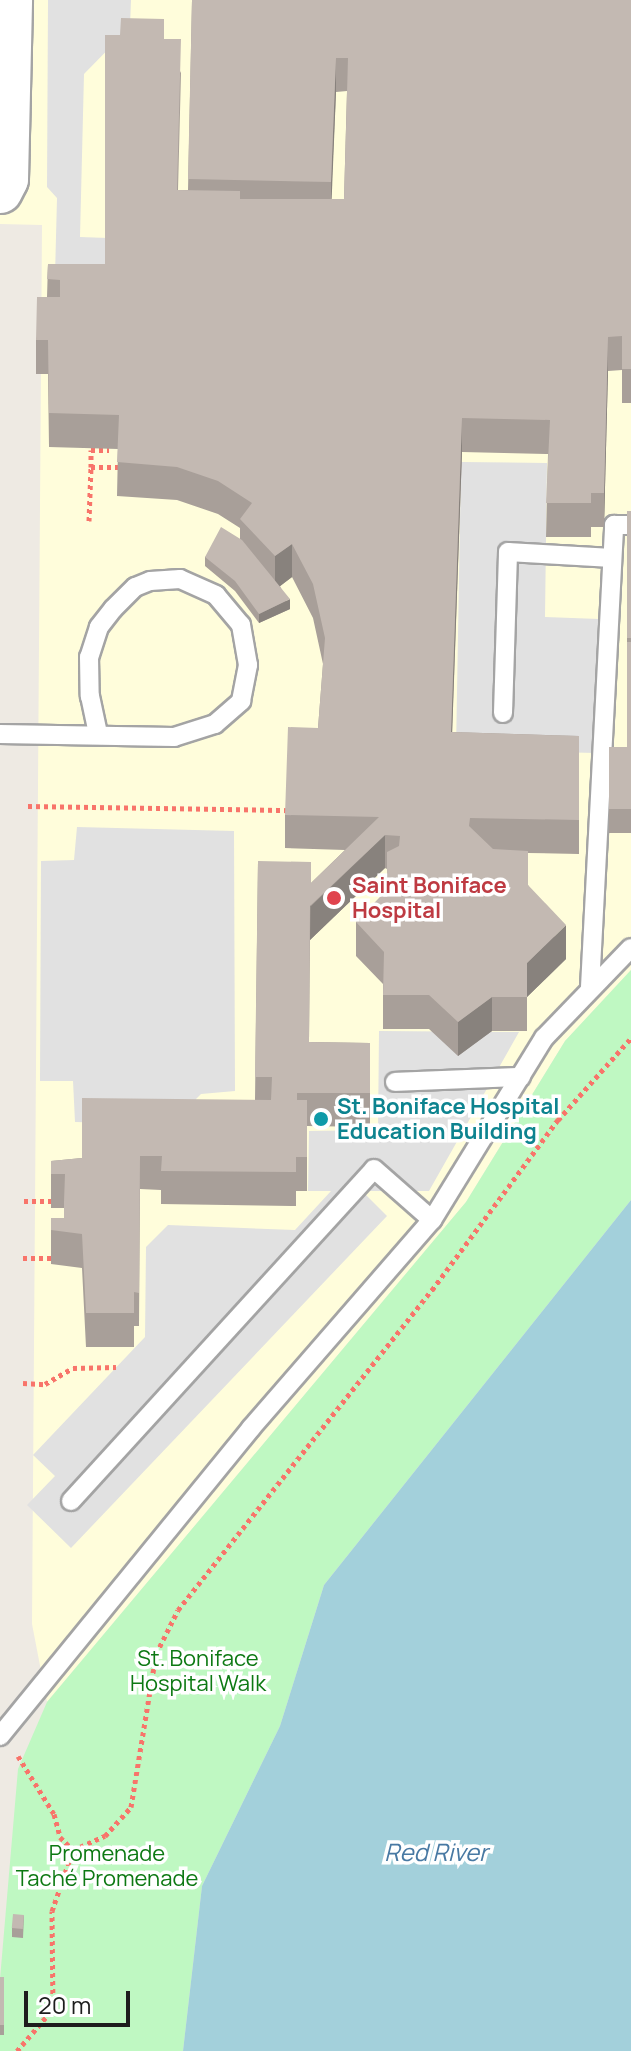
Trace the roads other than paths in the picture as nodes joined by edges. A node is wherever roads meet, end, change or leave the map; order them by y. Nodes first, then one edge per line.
1 (10, 0) edge
2 (0, 191) edge
3 (631, 525) edge
4 (612, 558) junction
5 (503, 713) dead end
6 (0, 734) edge
7 (98, 734) junction
8 (631, 948) edge
9 (590, 987) junction
10 (521, 1077) junction
11 (395, 1082) dead end
12 (432, 1220) junction
13 (71, 1501) dead end
14 (4, 1742) edge

1 - 2 street
3 - 4 lane
4 - 5 lane
4 - 9 lane
6 - 7 lane
7 - 7 lane
8 - 9 lane
9 - 10 lane
10 - 11 lane
10 - 12 lane
12 - 13 lane
12 - 14 lane

